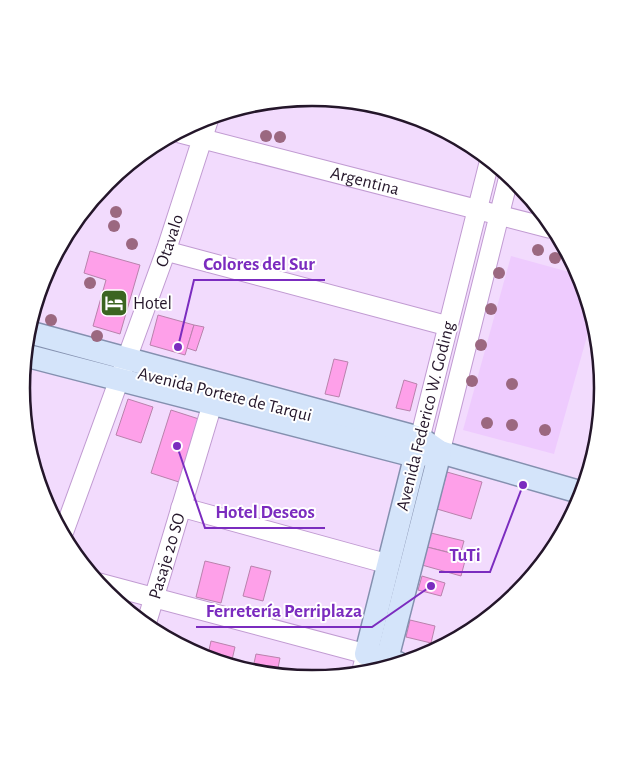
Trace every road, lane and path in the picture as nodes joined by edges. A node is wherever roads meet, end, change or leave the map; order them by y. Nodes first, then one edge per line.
1 (206, 127) edge
2 (188, 135) edge
3 (202, 139) junction
4 (488, 167) edge
5 (507, 184) edge
6 (477, 210) junction
7 (498, 216) junction
8 (543, 227) edge
9 (166, 251) junction
10 (448, 326) junction
11 (35, 335) edge
12 (33, 344) edge
13 (32, 352) edge
14 (32, 357) edge
15 (122, 371) junction
16 (212, 405) junction
17 (417, 447) junction
18 (440, 452) junction
19 (575, 491) edge
20 (181, 507) junction
21 (66, 526) edge
22 (388, 564) junction
23 (111, 586) edge
24 (154, 598) junction
25 (148, 618) edge
26 (380, 662) edge

1 - 3 street, Otavalo
2 - 3 street, Argentina
3 - 6 street, Argentina
3 - 9 street, Otavalo
4 - 6 street, Avenida Federico W. Goding
5 - 7 street, Avenida Federico W. Goding
6 - 7 street, Argentina
6 - 10 street, Avenida Federico W. Goding
7 - 8 street, Argentina
7 - 18 street, Avenida Federico W. Goding
9 - 10 street
9 - 15 street, Otavalo
10 - 17 street, Avenida Federico W. Goding
11 - 15 main road, Avenida Portete de Tarqui
12 - 15 street, Avenida Portete de Tarqui
13 - 15 street, Avenida Portete de Tarqui
14 - 15 main road, Avenida Portete de Tarqui
15 - 16 main road, Avenida Portete de Tarqui
15 - 17 main road, Avenida Portete de Tarqui
15 - 21 street, Otavalo
16 - 17 main road, Avenida Portete de Tarqui
16 - 20 street, Pasaje 20 SO
17 - 18 main road, Avenida Portete de Tarqui
17 - 22 main road, Avenida Federico W. Goding
18 - 19 main road, Avenida Portete de Tarqui
18 - 26 main road, Avenida Federico W. Goding
20 - 22 street
20 - 24 street, Pasaje 20 SO
22 - 26 main road, Avenida Federico W. Goding
23 - 24 street
24 - 25 street, Pasaje 20 SO
24 - 26 street

